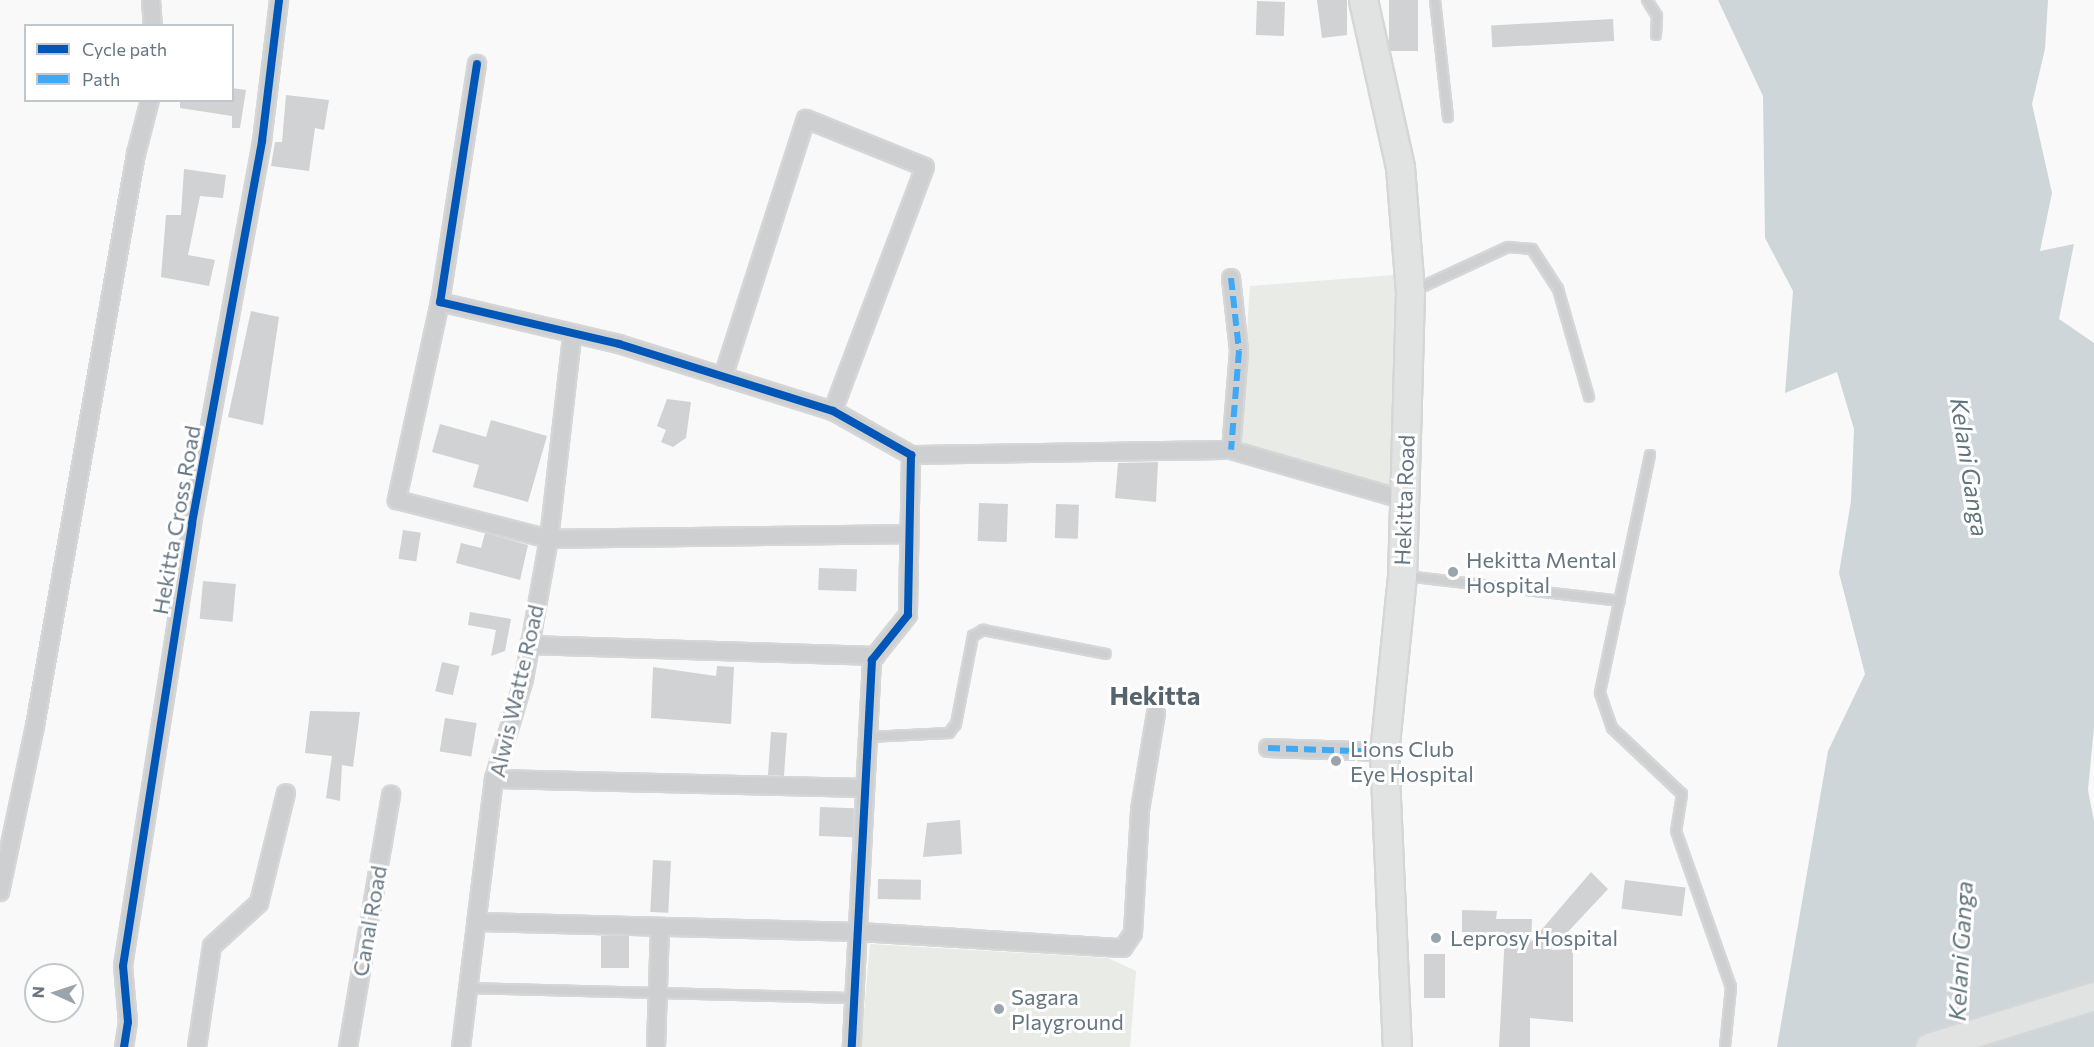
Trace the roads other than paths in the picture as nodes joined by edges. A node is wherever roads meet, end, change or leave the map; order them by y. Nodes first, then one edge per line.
1 (151, 0) edge
2 (279, 0) edge
3 (1364, 0) edge
4 (1435, 0) edge
5 (1647, 0) edge
6 (153, 24) edge
7 (1656, 35) dead end
8 (477, 64) dead end
9 (149, 102) edge
10 (1448, 117) dead end
11 (1231, 278) dead end
12 (1410, 292) junction
13 (440, 302) junction
14 (572, 336) junction
15 (723, 377) junction
16 (1589, 397) dead end
17 (833, 411) junction
18 (1231, 450) junction
19 (911, 455) junction
20 (1650, 455) dead end
21 (1405, 500) junction
22 (908, 534) junction
23 (549, 539) junction
24 (1402, 576) junction
25 (1620, 601) junction
26 (529, 645) junction
27 (1106, 654) dead end
28 (876, 656) junction
29 (1156, 713) dead end
30 (870, 737) junction
31 (1268, 748) dead end
32 (1384, 752) junction
33 (494, 779) junction
34 (865, 788) junction
35 (286, 793) dead end
36 (391, 795) dead end
37 (0, 892) edge
38 (479, 922) junction
39 (660, 928) junction
40 (859, 932) junction
41 (470, 988) junction
42 (658, 992) junction
43 (2094, 996) edge
44 (856, 998) junction
45 (1394, 1002) junction
46 (1931, 1046) edge
47 (124, 1047) edge
48 (197, 1047) edge
49 (348, 1047) edge
50 (461, 1047) edge
51 (656, 1047) edge
52 (852, 1047) edge
53 (1387, 1047) edge
54 (1397, 1047) edge
55 (1725, 1047) edge

1 - 6 street
2 - 47 street, Hekitta Cross Road
3 - 12 main road, Hekitta Road
4 - 10 lane
5 - 7 lane
8 - 13 street
9 - 37 street
11 - 18 street
12 - 16 lane
12 - 21 main road, Hekitta Road
13 - 14 street
13 - 23 street
14 - 15 street
14 - 23 street, Alwis Watte Road
15 - 17 street
15 - 17 street
17 - 19 street
18 - 19 street
18 - 21 street
19 - 22 street
20 - 25 lane
21 - 24 main road, Hekitta Road
22 - 23 street
22 - 28 street
23 - 26 street, Alwis Watte Road
24 - 25 lane
24 - 32 main road, Hekitta Road
25 - 55 lane
26 - 28 street
26 - 33 street, Alwis Watte Road
27 - 30 lane
28 - 30 street
29 - 40 street
30 - 34 street
31 - 32 street
32 - 45 main road, Hekitta Road
33 - 34 street
33 - 38 street, Alwis Watte Road
34 - 40 street
35 - 48 street
36 - 49 street, Canal Road
38 - 39 street
38 - 41 street, Alwis Watte Road
39 - 40 street
39 - 42 street
40 - 44 street
41 - 42 lane
41 - 50 street, Alwis Watte Road
42 - 44 lane
42 - 51 street
43 - 46 main road
44 - 52 street
45 - 53 main road, Hekitta Road
45 - 54 main road, Hekitta Road

